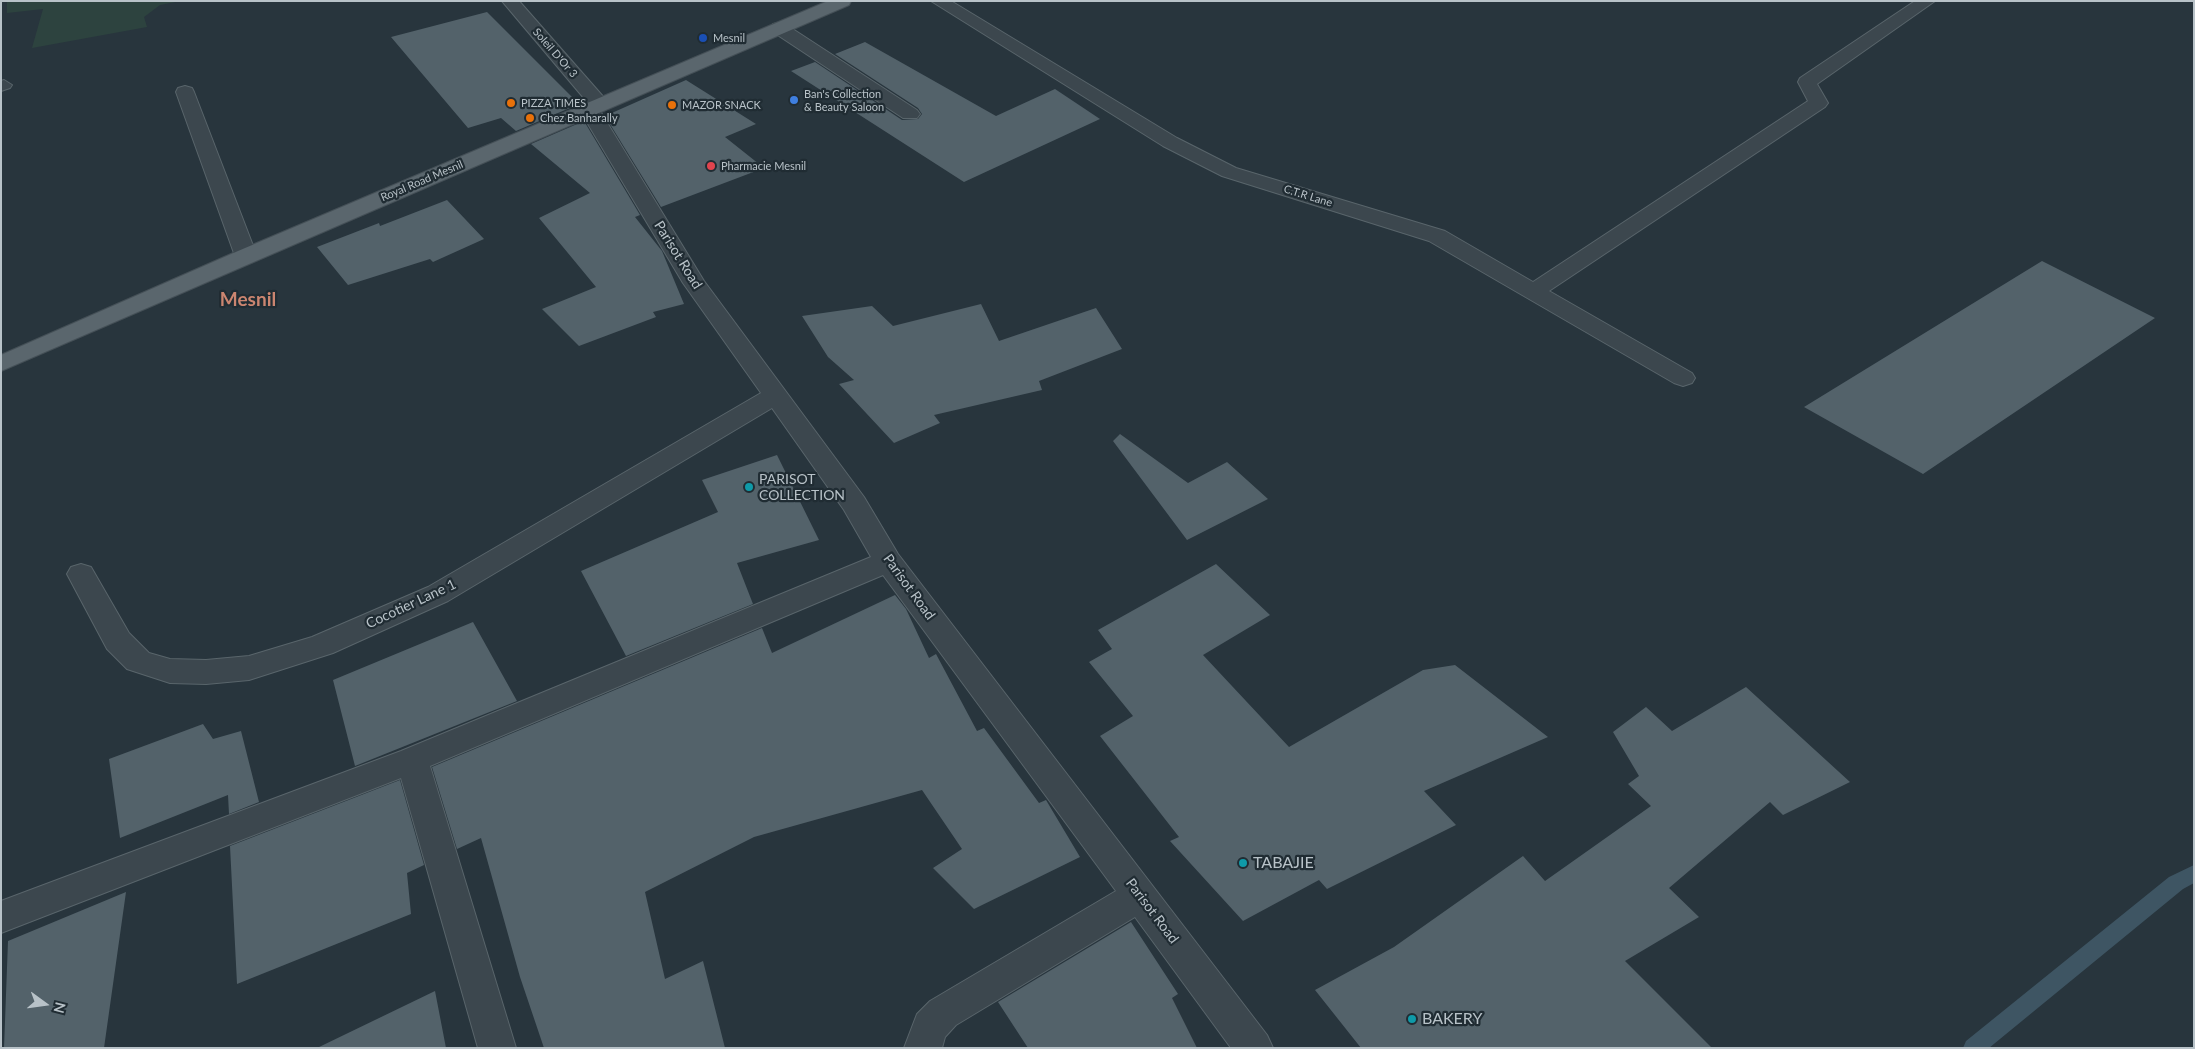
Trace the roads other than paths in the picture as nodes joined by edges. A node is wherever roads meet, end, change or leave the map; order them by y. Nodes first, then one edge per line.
1 (510, 1) edge
2 (843, 1) edge
3 (939, 1) edge
4 (1927, 1) edge
5 (779, 28) junction
6 (185, 92) dead end
7 (595, 107) junction
8 (910, 114) dead end
9 (246, 256) junction
10 (1533, 292) junction
11 (4, 359) edge
12 (1683, 378) dead end
13 (776, 395) junction
14 (888, 560) junction
15 (81, 574) dead end
16 (412, 760) junction
17 (1140, 895) junction
18 (1, 917) edge
19 (497, 1048) edge
20 (923, 1048) edge
21 (1254, 1048) edge

1 - 7 street, Soleil D'Or 3
2 - 5 main road, Royal Road Mesnil
3 - 10 street, C.T.R Lane
4 - 10 street
5 - 7 main road, Royal Road Mesnil
5 - 8 street
6 - 9 street
7 - 9 main road, Royal Road Mesnil
7 - 13 street, Parisot Road
9 - 11 main road, Royal Road Mesnil
10 - 12 street, C.T.R Lane
13 - 14 street, Parisot Road
13 - 15 street, Cocotier Lane 1
14 - 16 street
14 - 17 street, Parisot Road
16 - 18 street
16 - 19 street
17 - 20 street
17 - 21 street, Parisot Road

